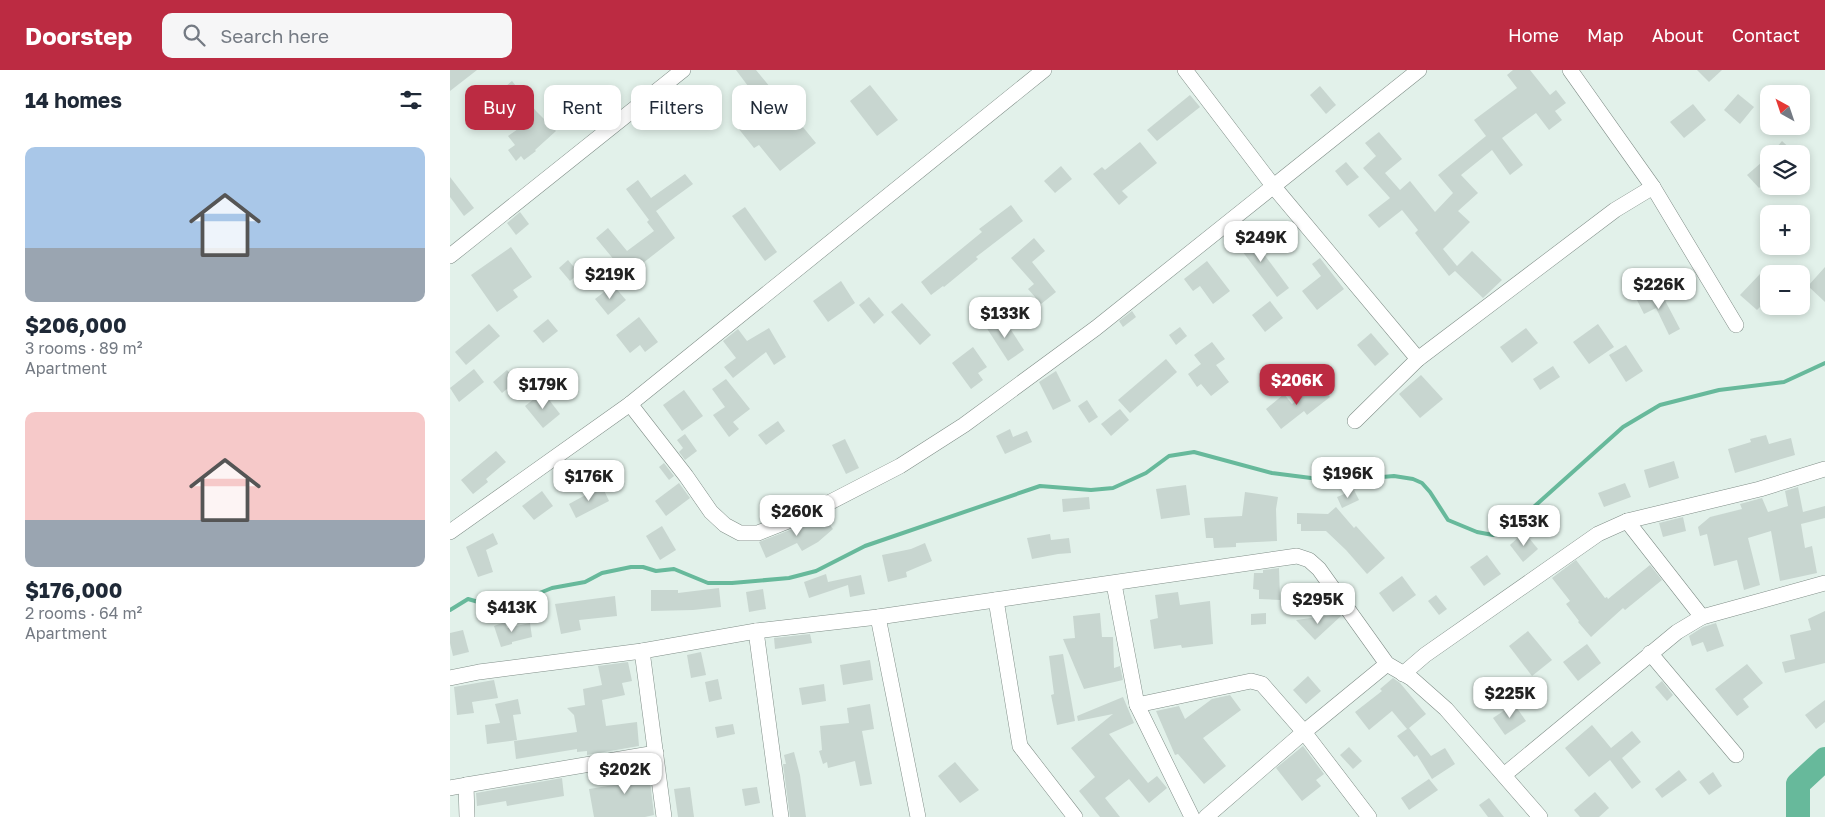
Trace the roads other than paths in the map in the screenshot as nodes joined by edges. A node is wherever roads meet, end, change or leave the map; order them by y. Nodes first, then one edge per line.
1 (683, 70) edge
2 (1044, 70) edge
3 (1184, 70) edge
4 (1419, 70) edge
5 (1570, 70) edge
6 (1274, 187) junction
7 (1653, 187) junction
8 (450, 256) edge
9 (1736, 325) dead end
10 (1418, 359) junction
11 (630, 404) junction
12 (1355, 421) dead end
13 (1825, 469) edge
14 (1627, 522) junction
15 (450, 532) edge
16 (1825, 583) edge
17 (1114, 584) junction
18 (996, 600) junction
19 (878, 617) junction
20 (1702, 617) junction
21 (756, 632) junction
22 (642, 651) junction
23 (1650, 653) junction
24 (1387, 664) junction
25 (1403, 674) junction
26 (450, 678) edge
27 (1137, 705) junction
28 (1304, 732) junction
29 (656, 753) junction
30 (1736, 755) dead end
31 (1504, 775) junction
32 (466, 785) junction
33 (450, 788) edge
34 (467, 817) edge
35 (664, 817) edge
36 (781, 817) edge
37 (918, 817) edge
38 (1074, 817) edge
39 (1192, 817) edge
40 (1206, 817) edge
41 (1369, 817) edge
42 (1540, 817) edge

1 - 8 street
2 - 11 street
3 - 6 street
4 - 6 street
5 - 7 street
6 - 10 street
6 - 11 street
7 - 9 street
7 - 10 street
10 - 12 street
11 - 15 street
13 - 14 street
14 - 20 street
14 - 25 street
16 - 20 street
17 - 18 street
17 - 24 street
17 - 27 street
18 - 19 street
18 - 38 street
19 - 21 street
19 - 37 street
20 - 23 street
21 - 22 street
21 - 36 street
22 - 26 street
22 - 29 street
23 - 30 street
23 - 31 street
24 - 25 street
24 - 28 street
25 - 31 street
27 - 28 street
27 - 39 street
28 - 40 street
28 - 41 street
29 - 32 street
29 - 35 street
31 - 42 street
32 - 33 street
32 - 34 street

